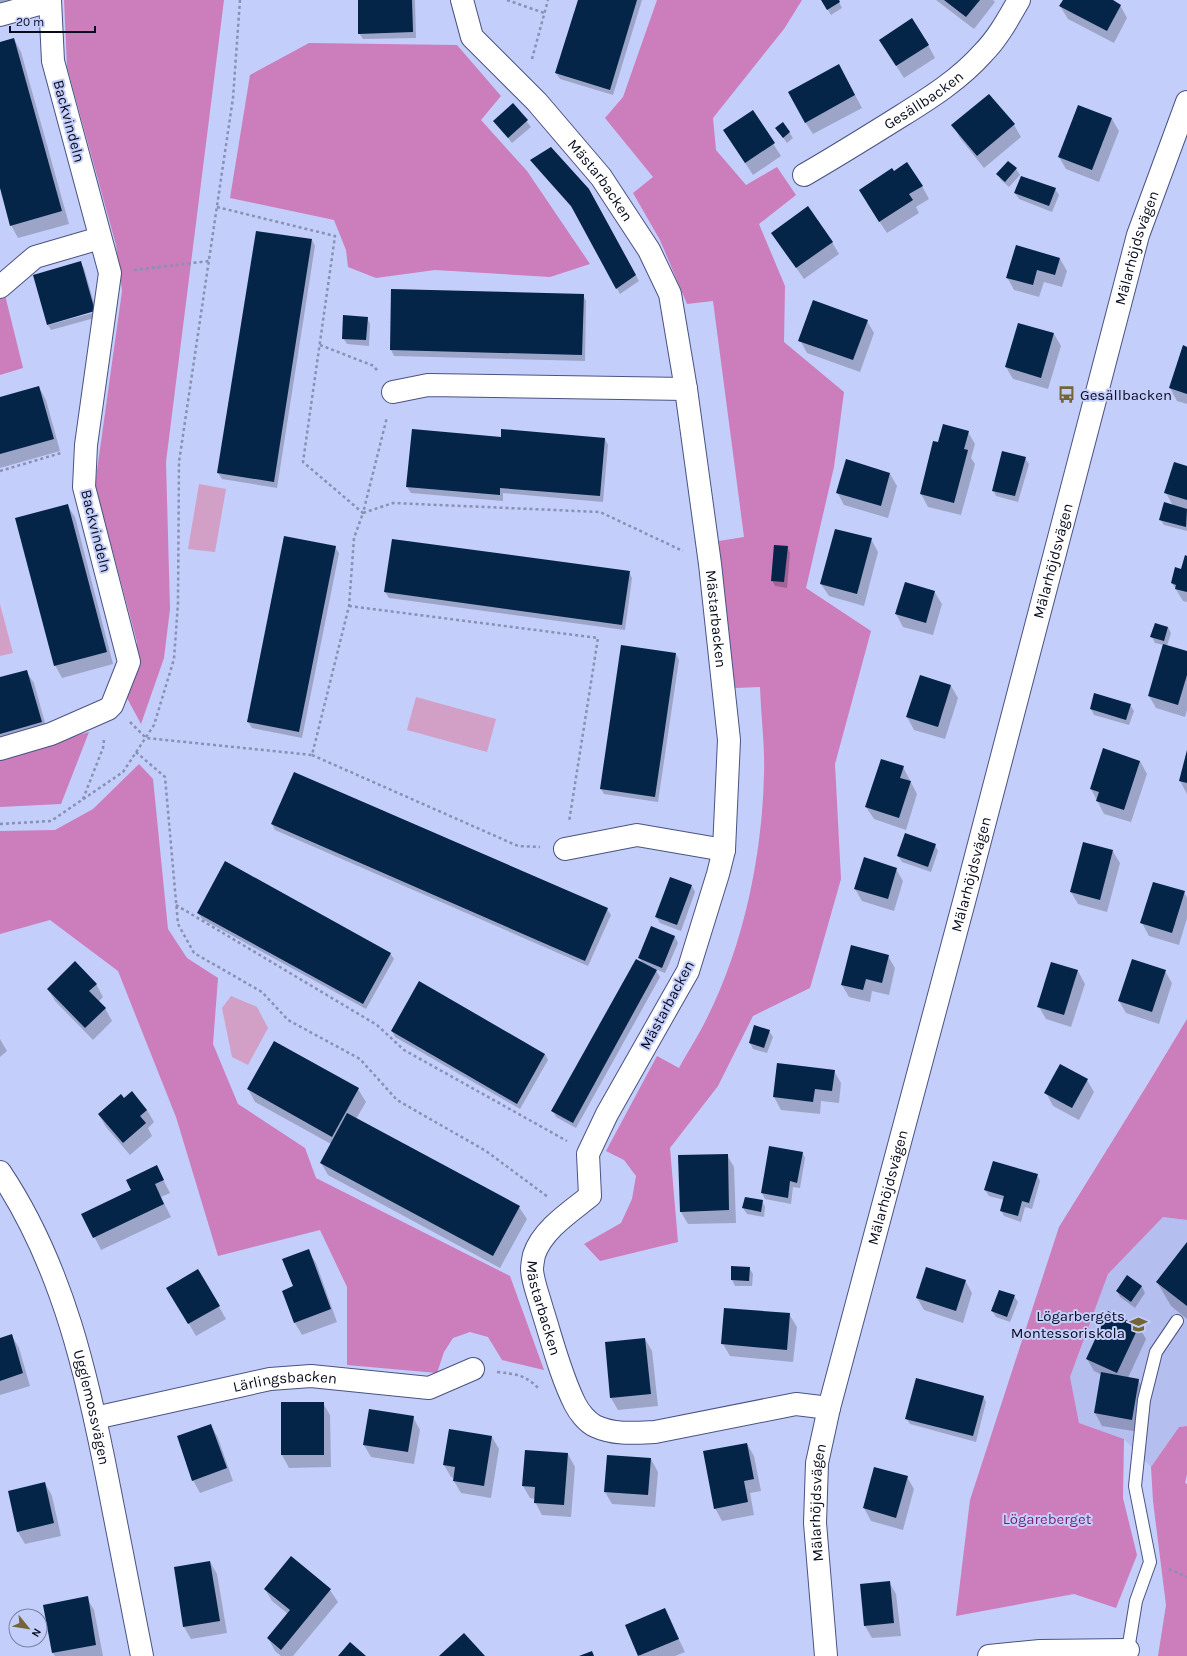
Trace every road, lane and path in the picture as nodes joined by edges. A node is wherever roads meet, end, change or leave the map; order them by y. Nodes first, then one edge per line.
1 (50, 0) edge
2 (240, 0) edge
3 (462, 0) edge
4 (507, 0) edge
5 (548, 0) edge
6 (1019, 0) edge
7 (544, 13) junction
8 (0, 15) edge
9 (525, 89) junction
10 (1187, 102) edge
11 (804, 175) dead end
12 (217, 207) junction
13 (100, 238) junction
14 (209, 261) junction
15 (110, 273) junction
16 (0, 287) edge
17 (320, 345) junction
18 (686, 390) junction
19 (393, 392) junction
20 (86, 445) junction
21 (0, 471) edge
22 (363, 513) junction
23 (710, 564) junction
24 (349, 606) junction
25 (108, 709) junction
26 (146, 738) junction
27 (0, 749) edge
28 (136, 752) junction
29 (312, 755) junction
30 (83, 799) junction
31 (0, 824) edge
32 (565, 849) junction
33 (724, 850) junction
34 (176, 905) junction
35 (588, 1154) junction
36 (0, 1172) edge
37 (569, 1213) junction
38 (1177, 1321) dead end
39 (473, 1369) joint
40 (543, 1396) dead end
41 (829, 1408) junction
42 (95, 1418) junction
43 (1128, 1650) joint
44 (142, 1656) edge
45 (826, 1656) edge
46 (989, 1656) edge

1 - 8 street, Backvindeln
1 - 13 street, Backvindeln
2 - 12 path
3 - 9 street, Mästarbacken
4 - 7 path
5 - 7 path
6 - 11 street, Gesällbacken
7 - 9 path
9 - 18 street, Mästarbacken
10 - 41 street, Mälarhöjdsvägen
12 - 14 path
12 - 17 path
13 - 15 street, Backvindeln
13 - 16 street
14 - 15 path
14 - 26 path
15 - 20 street, Backvindeln
17 - 19 path
17 - 22 path
18 - 19 street
18 - 23 street, Mästarbacken
19 - 22 path
20 - 21 path
20 - 25 street, Backvindeln
22 - 23 path
22 - 24 path
23 - 33 street, Mästarbacken
24 - 29 path
24 - 32 path
25 - 27 street
25 - 30 path
26 - 28 path
26 - 29 path
28 - 30 path
28 - 34 path
29 - 32 path
30 - 31 path
32 - 33 street
33 - 35 street, Mästarbacken
34 - 35 path
34 - 37 path
35 - 37 street, Mästarbacken
36 - 42 street, Ugglemossvägen
37 - 41 street, Mästarbacken
38 - 43 lane
39 - 40 path
39 - 42 street, Lärlingsbacken
41 - 45 street, Mälarhöjdsvägen
42 - 44 street, Ugglemossvägen
43 - 46 street

